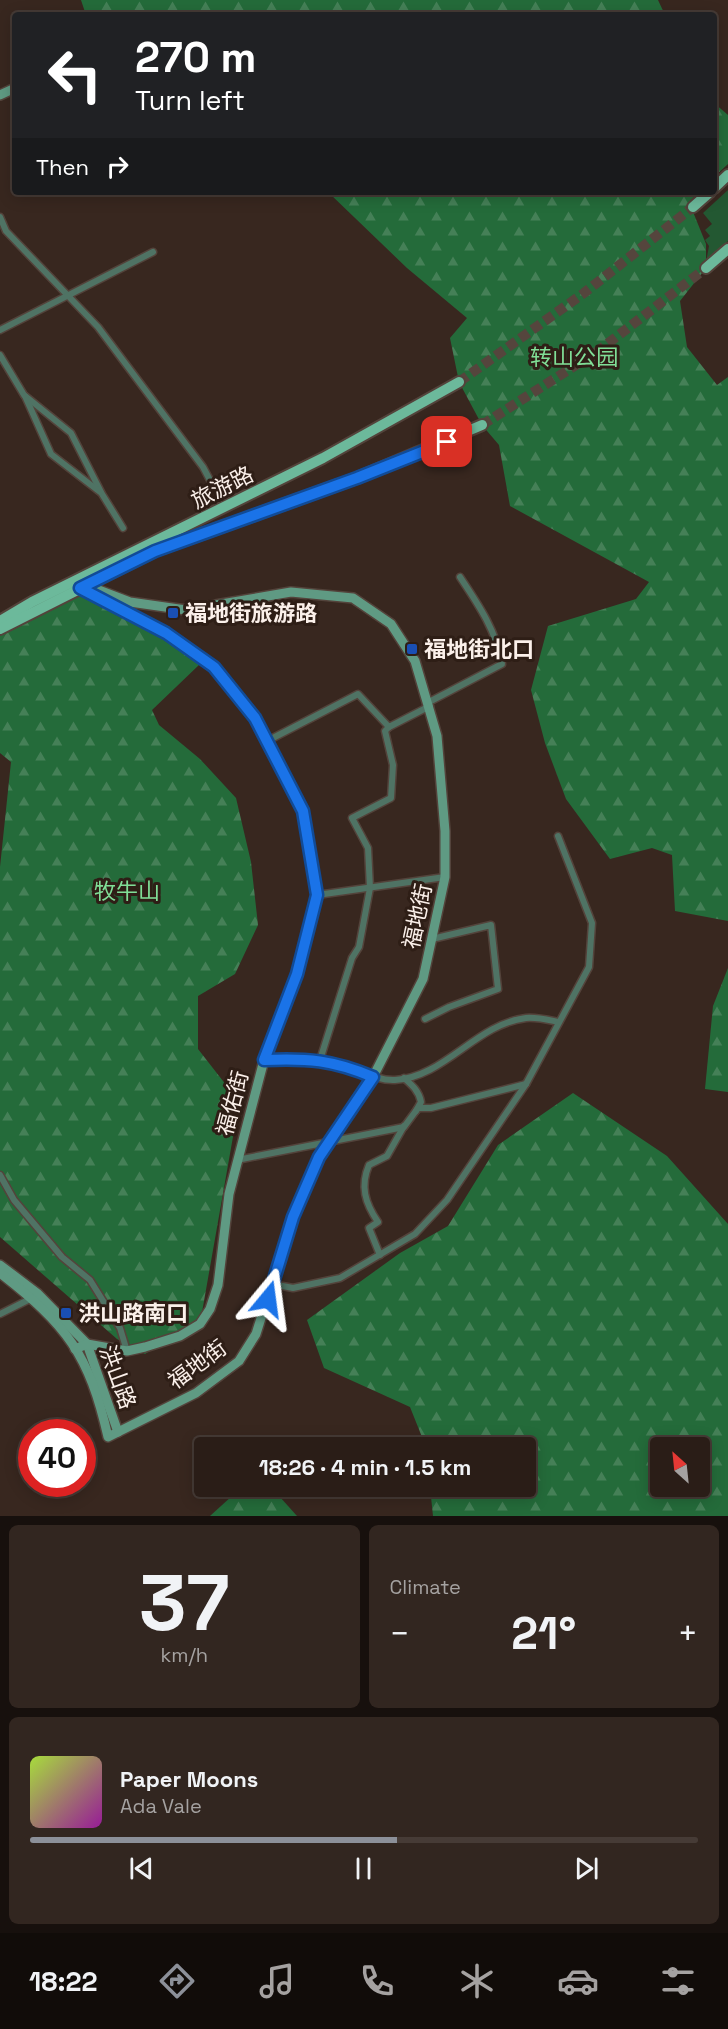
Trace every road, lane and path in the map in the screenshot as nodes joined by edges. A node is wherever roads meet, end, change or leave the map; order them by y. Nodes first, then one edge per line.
1 (728, 175) edge
2 (717, 185) edge
3 (707, 195) edge
4 (693, 207) tunnel mouth
5 (0, 217) edge
6 (728, 249) edge
7 (153, 252) dead end
8 (706, 268) tunnel mouth
9 (68, 296) junction
10 (0, 330) edge
11 (0, 355) edge
12 (459, 382) tunnel mouth
13 (24, 394) junction
14 (482, 425) tunnel mouth
15 (211, 482) dead end
16 (102, 494) junction
17 (123, 528) dead end
18 (460, 577) dead end
19 (81, 585) junction
20 (0, 621) edge
21 (0, 629) edge
22 (429, 704) junction
23 (389, 727) junction
24 (268, 740) junction
25 (558, 836) dead end
26 (446, 877) junction
27 (370, 888) junction
28 (317, 895) junction
29 (432, 939) junction
30 (424, 1019) dead end
31 (559, 1022) junction
32 (264, 1060) junction
33 (320, 1060) junction
34 (373, 1077) junction
35 (404, 1078) junction
36 (526, 1084) junction
37 (418, 1108) junction
38 (404, 1127) junction
39 (328, 1144) junction
40 (237, 1160) junction
41 (0, 1175) edge
42 (380, 1255) junction
43 (0, 1265) edge
44 (0, 1273) edge
45 (273, 1284) junction
46 (32, 1298) junction
47 (0, 1314) edge
48 (87, 1344) junction
49 (75, 1349) junction
50 (127, 1351) junction
51 (118, 1432) junction
52 (108, 1437) joint

1 - 2 main road
3 - 4 main road
5 - 9 street
6 - 8 main road
7 - 9 street
9 - 10 street
9 - 15 street
11 - 13 street
12 - 19 main road, 旅游路
13 - 16 street
13 - 16 street
14 - 19 main road, 旅游路
16 - 17 street
18 - 22 street
19 - 20 main road, 旅游路
19 - 21 main road, 旅游路
19 - 22 street, 福地街
19 - 24 street, 福佑街
22 - 23 street
22 - 26 street, 福地街
23 - 24 street
23 - 27 street
24 - 28 street, 福佑街
25 - 31 street
26 - 27 street
26 - 29 street, 福地街
27 - 28 street
27 - 33 street
28 - 32 street, 福佑街
29 - 30 street
29 - 34 street, 福地街
31 - 35 street
31 - 36 street
32 - 33 street
32 - 40 street, 福佑街
33 - 34 street
34 - 35 street
34 - 39 street, 福地街
35 - 37 street
36 - 37 street
36 - 42 street
37 - 38 street
38 - 39 street
38 - 42 street
39 - 40 street
39 - 45 street, 福地街
40 - 50 street, 福佑街
41 - 50 street
42 - 45 street
43 - 48 street, 洪山路
44 - 46 street, 洪山路
45 - 51 street, 福地街
46 - 47 street
46 - 49 street, 洪山路
48 - 49 street
48 - 50 street, 福佑街
48 - 51 street, 洪山路
49 - 52 street, 洪山路
51 - 52 street, 福地街

